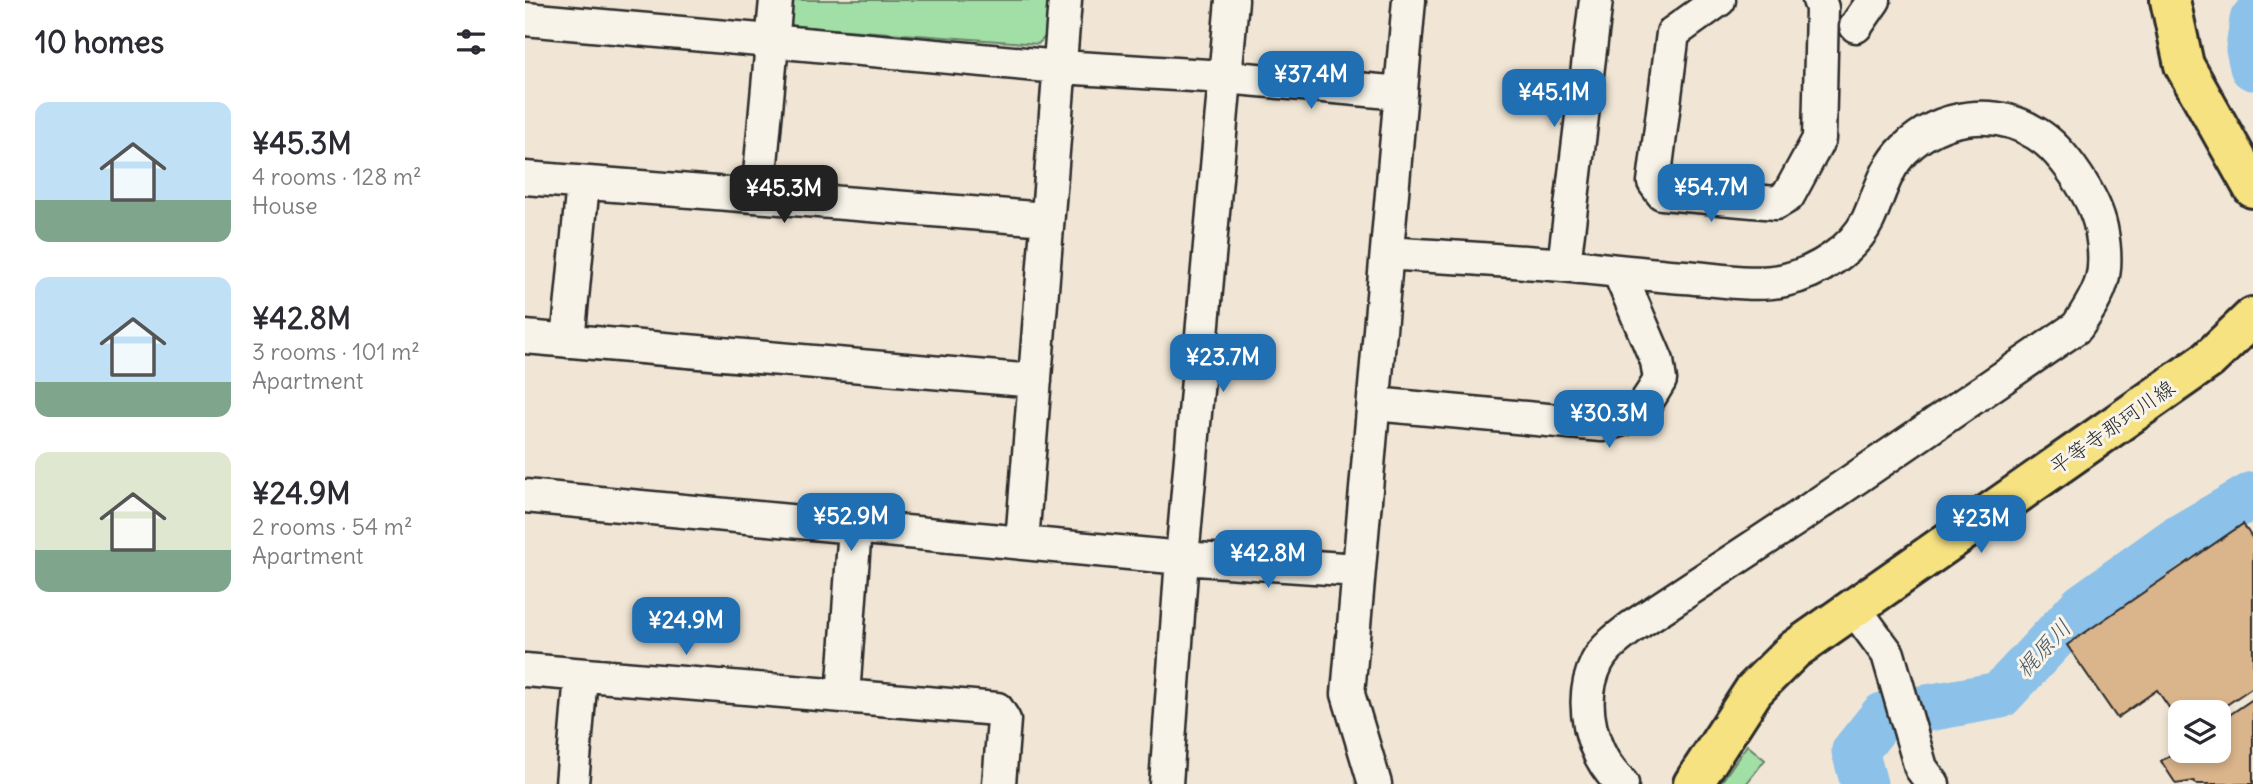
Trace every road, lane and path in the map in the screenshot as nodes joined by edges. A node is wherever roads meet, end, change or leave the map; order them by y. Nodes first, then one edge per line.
1 (776, 0) edge
2 (1065, 0) edge
3 (1232, 0) edge
4 (1409, 0) edge
5 (1596, 0) edge
6 (1819, 0) edge
7 (1874, 0) edge
8 (2171, 0) edge
9 (1704, 4) edge
10 (525, 19) edge
11 (1856, 26) dead end
12 (773, 41) junction
13 (1059, 67) junction
14 (1225, 77) junction
15 (1401, 93) junction
16 (525, 178) edge
17 (583, 183) junction
18 (2253, 188) edge
19 (758, 196) junction
20 (1047, 219) junction
21 (1388, 253) junction
22 (1565, 265) junction
23 (1619, 272) junction
24 (2253, 317) edge
25 (525, 337) edge
26 (568, 341) junction
27 (1035, 381) junction
28 (1374, 404) junction
29 (525, 496) edge
30 (855, 527) junction
31 (1022, 542) junction
32 (1182, 558) junction
33 (1358, 570) junction
34 (1854, 608) junction
35 (525, 670) edge
36 (581, 675) junction
37 (843, 695) junction
38 (572, 784) edge
39 (999, 784) edge
40 (1166, 784) edge
41 (1375, 784) edge
42 (1622, 784) edge
43 (1693, 784) edge
44 (1933, 784) edge

1 - 12 street
2 - 13 street
3 - 14 street
4 - 15 street
5 - 22 street
6 - 9 street
7 - 11 street
8 - 18 main road
10 - 12 street
12 - 13 street
12 - 19 street
13 - 14 street
13 - 20 street
14 - 15 street
14 - 32 street
15 - 21 street
16 - 17 street
17 - 19 street
17 - 26 street
19 - 20 street
20 - 27 street
21 - 22 street
21 - 28 street
22 - 23 street
23 - 28 street
23 - 42 street
24 - 34 main road, 平等寺那珂川線
25 - 26 street
26 - 27 street
27 - 31 street
28 - 33 street
29 - 30 street
30 - 31 street
30 - 37 street
31 - 32 street
32 - 33 street
32 - 40 street
33 - 41 street
34 - 43 main road, 平等寺那珂川線
34 - 44 street
35 - 36 street
36 - 37 street
36 - 38 street
37 - 39 street

